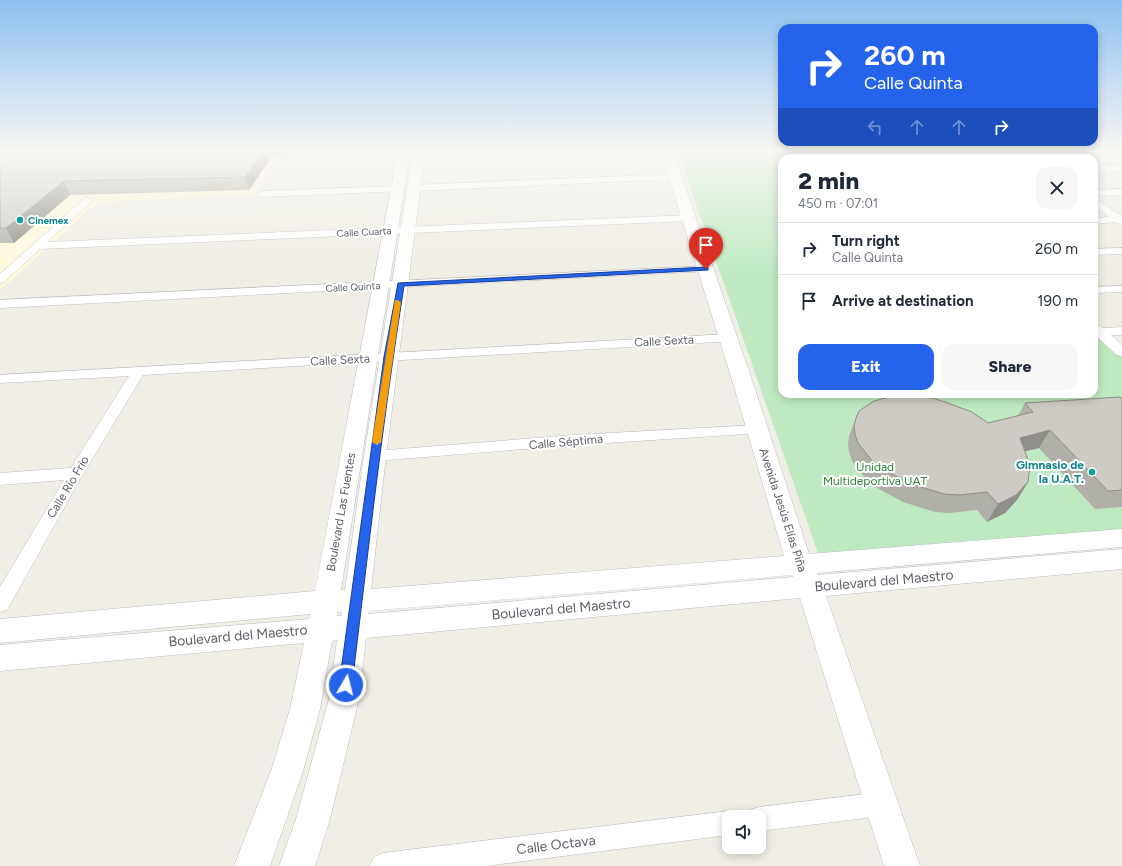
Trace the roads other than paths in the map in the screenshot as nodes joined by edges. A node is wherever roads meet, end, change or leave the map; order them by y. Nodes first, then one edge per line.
1 (300, 192) edge
2 (405, 192) edge
3 (680, 192) edge
4 (1110, 192) edge
5 (1098, 193) edge
6 (262, 194) dead end
7 (88, 200) dead end
8 (1098, 204) edge
9 (690, 218) junction
10 (1121, 220) edge
11 (1098, 221) edge
12 (399, 231) junction
13 (38, 246) junction
14 (1122, 251) edge
15 (1098, 252) edge
16 (706, 269) junction
17 (0, 280) edge
18 (400, 284) junction
19 (380, 286) junction
20 (1122, 289) edge
21 (1098, 290) edge
22 (0, 304) edge
23 (1098, 329) edge
24 (1098, 330) edge
25 (1122, 330) edge
26 (729, 338) junction
27 (1122, 352) edge
28 (388, 357) junction
29 (367, 359) junction
30 (138, 372) junction
31 (0, 379) edge
32 (757, 430) junction
33 (375, 456) junction
34 (76, 473) junction
35 (0, 479) edge
36 (1122, 538) edge
37 (1122, 559) edge
38 (805, 576) junction
39 (0, 604) edge
40 (355, 614) junction
41 (323, 615) junction
42 (0, 631) edge
43 (0, 658) edge
44 (882, 804) junction
45 (766, 819) edge
46 (722, 824) edge
47 (252, 866) edge
48 (297, 866) edge
49 (383, 866) edge
50 (902, 866) edge

1 - 6 street
2 - 12 street, Boulevard Las Fuentes
3 - 9 street, Avenida Jesús Elías Piña
4 - 5 street
7 - 13 street
8 - 10 street
9 - 12 street, Calle Cuarta
9 - 16 street, Avenida Jesús Elías Piña
10 - 11 street
12 - 13 street, Calle Cuarta
12 - 18 street, Boulevard Las Fuentes
12 - 19 street, Boulevard Las Fuentes
13 - 17 street
14 - 15 street
16 - 18 street, Calle Quinta
16 - 26 street, Avenida Jesús Elías Piña
18 - 19 street, Calle Quinta
18 - 28 street, Boulevard Las Fuentes
19 - 22 street, Calle Quinta
19 - 29 street, Boulevard Las Fuentes
20 - 21 street
23 - 25 street
24 - 27 street
26 - 28 street, Calle Sexta
26 - 32 street, Avenida Jesús Elías Piña
28 - 29 street, Calle Sexta
28 - 33 street, Boulevard Las Fuentes
29 - 30 street, Calle Sexta
29 - 41 street, Boulevard Las Fuentes
30 - 31 street, Calle Sexta
30 - 34 street, Calle Río Frío
32 - 33 street, Calle Séptima
32 - 38 street, Avenida Jesús Elías Piña
33 - 40 street, Boulevard Las Fuentes
34 - 35 street
34 - 39 street, Calle Río Frío
36 - 38 street, Boulevard del Maestro
37 - 38 street, Boulevard del Maestro
38 - 40 street, Boulevard del Maestro
38 - 44 street, Avenida Jesús Elías Piña
40 - 41 street, Boulevard del Maestro
40 - 48 street, Boulevard Las Fuentes
41 - 42 street, Boulevard del Maestro
41 - 43 street, Boulevard del Maestro
41 - 47 street, Boulevard Las Fuentes
44 - 45 street
44 - 50 street, Avenida Jesús Elías Piña
46 - 49 street, Calle Octava

